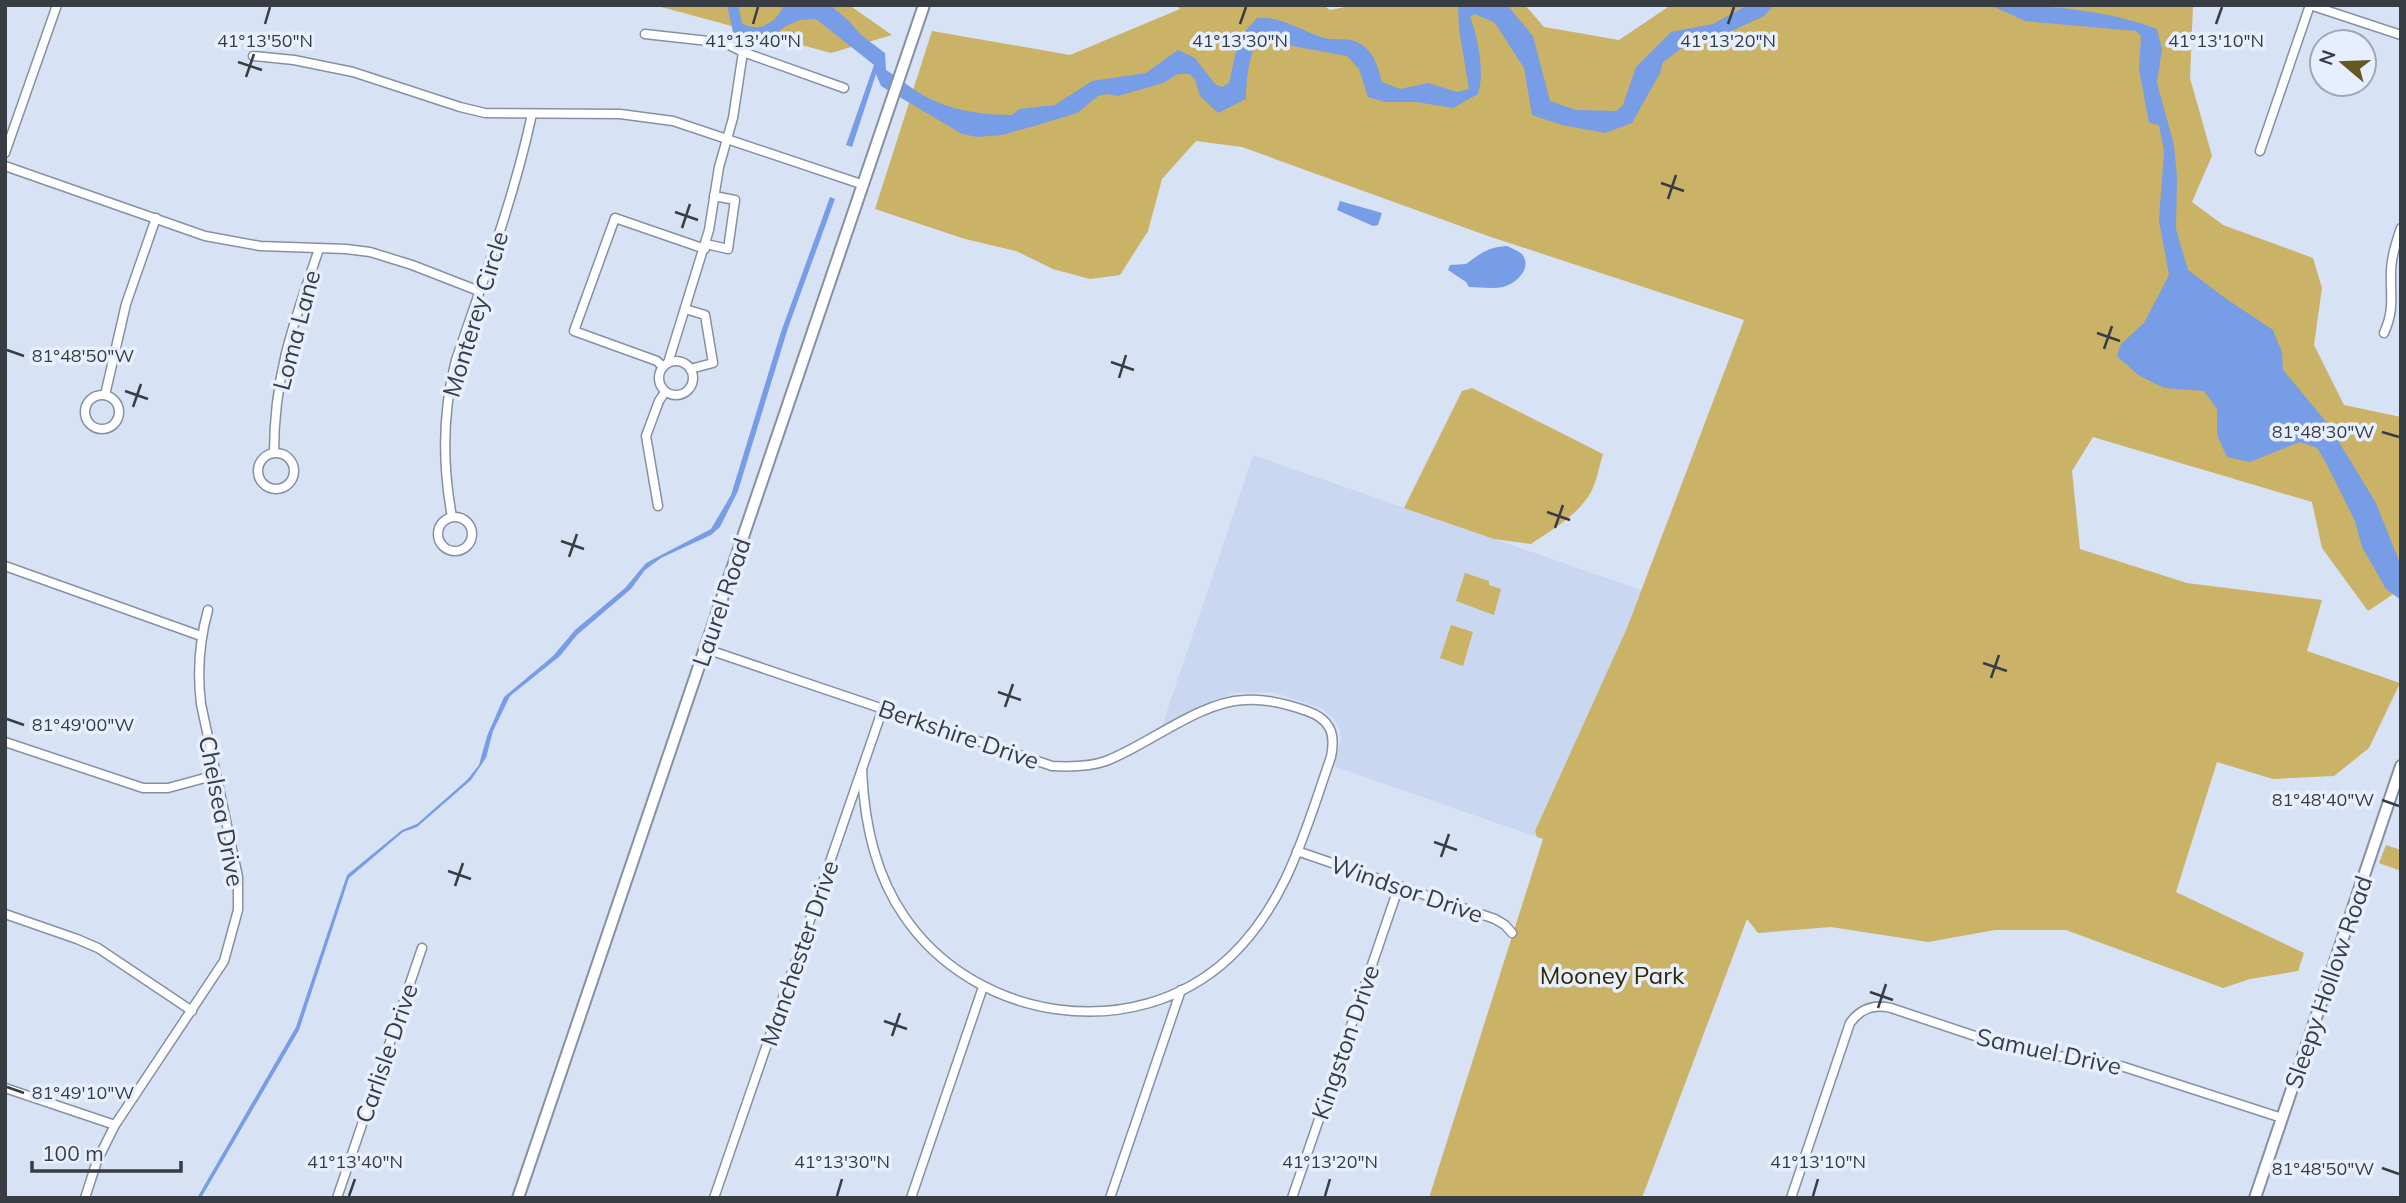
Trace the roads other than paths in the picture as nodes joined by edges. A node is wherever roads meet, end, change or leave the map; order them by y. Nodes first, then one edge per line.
1 (57, 5) edge
2 (924, 5) edge
3 (2310, 5) edge
4 (645, 34) dead end
5 (2401, 35) edge
6 (743, 52) junction
7 (253, 56) dead end
8 (844, 88) dead end
9 (533, 114) junction
10 (728, 138) junction
11 (2260, 151) dead end
12 (5, 153) edge
13 (5, 166) edge
14 (864, 185) junction
15 (714, 196) junction
16 (156, 218) junction
17 (2401, 228) edge
18 (705, 247) junction
19 (319, 249) junction
20 (479, 291) junction
21 (685, 309) junction
22 (2384, 332) dead end
23 (665, 365) junction
24 (690, 369) junction
25 (665, 392) junction
26 (105, 395) junction
27 (274, 453) junction
28 (658, 506) dead end
29 (452, 517) junction
30 (5, 566) edge
31 (208, 610) dead end
32 (201, 635) junction
33 (706, 649) junction
34 (883, 708) junction
35 (5, 741) edge
36 (2401, 766) edge
37 (862, 770) junction
38 (216, 775) junction
39 (1297, 851) junction
40 (1399, 886) junction
41 (5, 914) edge
42 (1512, 933) dead end
43 (422, 948) dead end
44 (983, 987) junction
45 (1181, 990) junction
46 (192, 1011) junction
47 (5, 1088) edge
48 (2282, 1118) junction
49 (115, 1125) junction
50 (85, 1198) edge
51 (337, 1198) edge
52 (518, 1198) edge
53 (714, 1198) edge
54 (911, 1198) edge
55 (1110, 1198) edge
56 (1292, 1198) edge
57 (1791, 1198) edge
58 (2255, 1198) edge

1 - 12 street
2 - 14 street, Laurel Road
3 - 5 street
3 - 11 street
4 - 6 street
6 - 8 street
6 - 10 street
7 - 9 street
9 - 10 street
9 - 20 street, Monterey Circle
10 - 14 street
10 - 15 street
13 - 16 street
14 - 33 street, Laurel Road
15 - 18 street
15 - 18 street
16 - 19 street
16 - 26 street
17 - 22 street
18 - 21 street
18 - 23 street
19 - 20 street
19 - 27 street, Loma Lane
20 - 29 street, Monterey Circle
21 - 23 street
21 - 24 street
23 - 24 street
23 - 25 street
24 - 25 street
25 - 28 street
26 - 26 street
27 - 27 street, Loma Lane
29 - 29 street, Monterey Circle
30 - 32 street
31 - 32 street, Chelsea Drive
32 - 38 street, Chelsea Drive
33 - 34 street, Berkshire Drive
33 - 52 street, Laurel Road
34 - 37 street, Manchester Drive
34 - 39 street, Berkshire Drive
35 - 38 street
36 - 48 street, Sleepy Hollow Road
37 - 44 street
37 - 53 street, Manchester Drive
38 - 46 street, Chelsea Drive
39 - 40 street, Windsor Drive
39 - 45 street
40 - 42 street, Windsor Drive
40 - 56 street, Kingston Drive
41 - 46 street
43 - 51 street, Carlisle Drive
44 - 45 street
44 - 54 street
45 - 55 street
46 - 49 street, Chelsea Drive
47 - 49 street
48 - 57 street, Samuel Drive
48 - 58 street, Sleepy Hollow Road
49 - 50 street, Chelsea Drive

